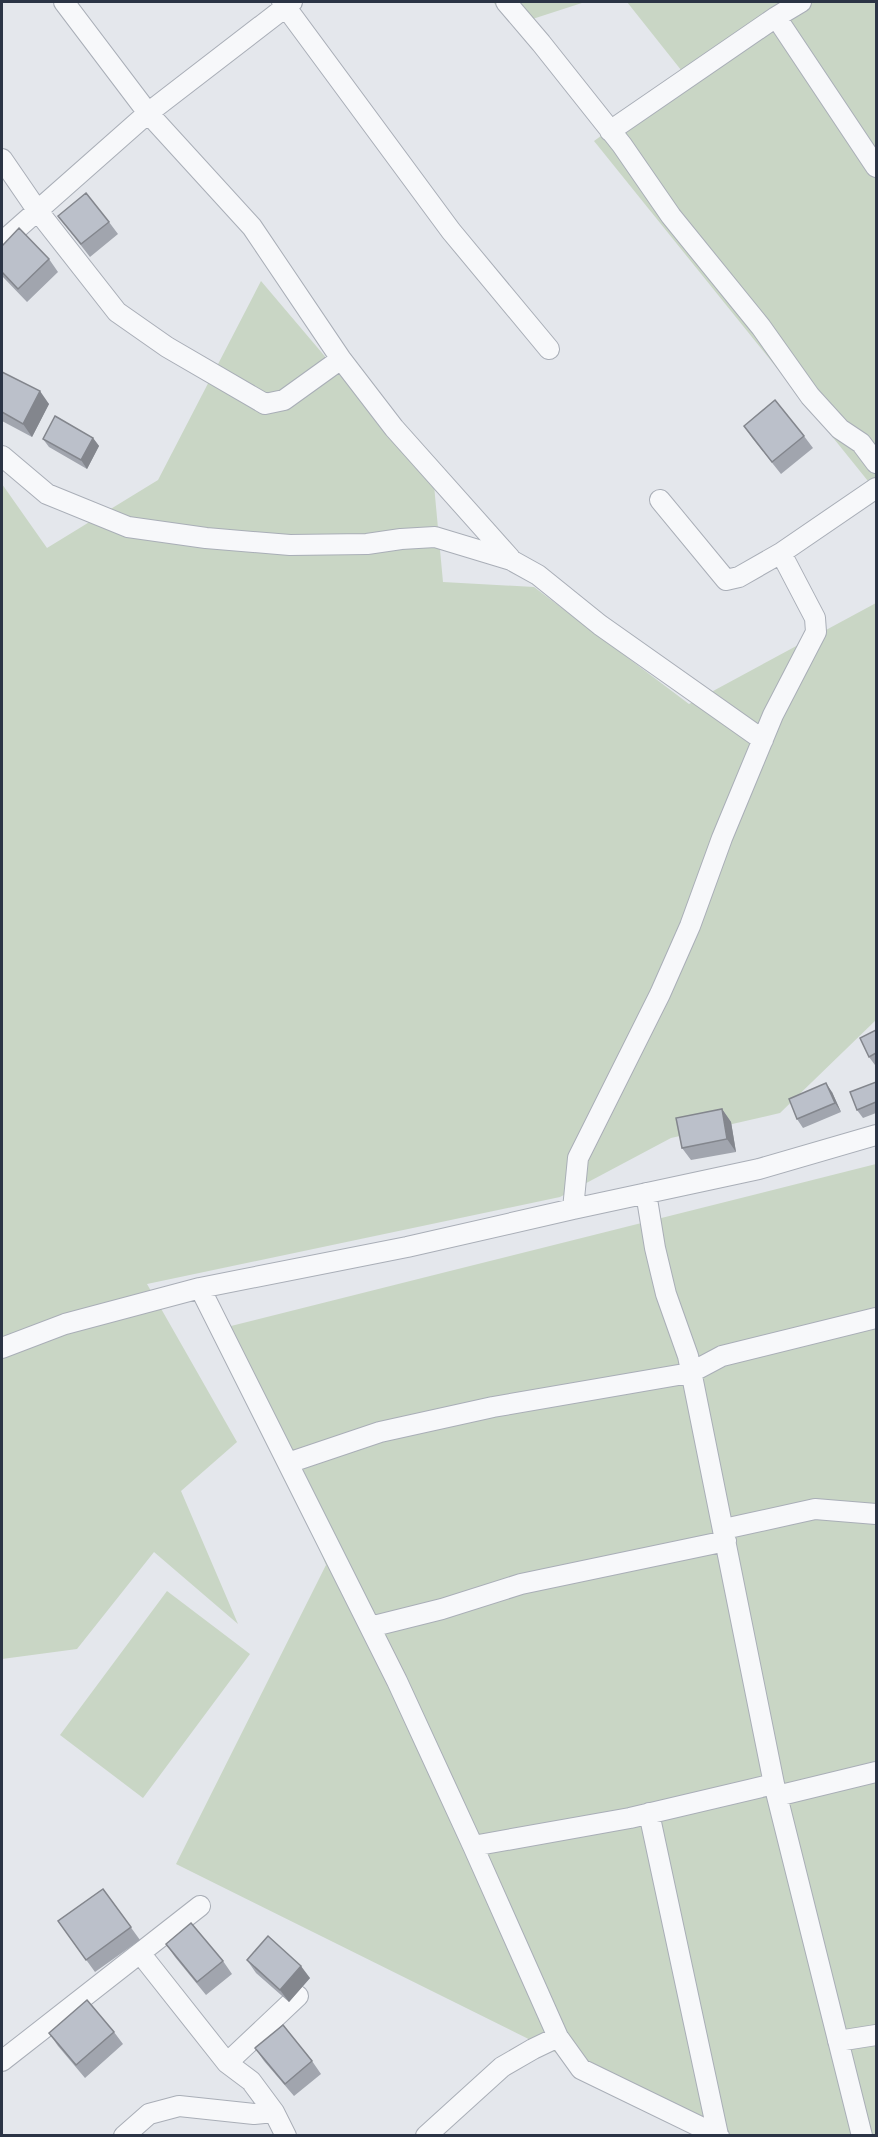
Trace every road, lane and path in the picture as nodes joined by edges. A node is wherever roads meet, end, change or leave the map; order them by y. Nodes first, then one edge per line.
1 (64, 2) edge
2 (506, 2) edge
3 (801, 2) edge
4 (286, 3) edge
5 (776, 17) junction
6 (148, 113) junction
7 (610, 131) junction
8 (2, 159) edge
9 (876, 166) edge
10 (38, 210) junction
11 (2, 242) edge
12 (549, 350) dead end
13 (341, 359) junction
14 (869, 438) edge
15 (2, 456) edge
16 (876, 463) edge
17 (876, 488) edge
18 (660, 500) dead end
19 (781, 553) junction
20 (511, 560) junction
21 (762, 740) junction
22 (876, 1135) edge
23 (646, 1193) junction
24 (573, 1209) junction
25 (200, 1288) junction
26 (876, 1318) edge
27 (2, 1348) edge
28 (690, 1373) junction
29 (288, 1463) junction
30 (876, 1514) edge
31 (725, 1535) junction
32 (370, 1627) junction
33 (876, 1772) edge
34 (776, 1790) junction
35 (649, 1813) junction
36 (473, 1846) junction
37 (200, 1906) dead end
38 (140, 1953) junction
39 (298, 1996) dead end
40 (876, 2035) edge
41 (558, 2037) junction
42 (838, 2041) junction
43 (2, 2061) edge
44 (227, 2062) junction
45 (274, 2112) junction
46 (719, 2135) edge
47 (124, 2136) edge
48 (286, 2136) edge
49 (426, 2136) edge
50 (862, 2136) edge

1 - 6 street
2 - 7 street
3 - 5 street
4 - 6 street
4 - 12 street
5 - 7 street
5 - 9 street
6 - 10 street
6 - 13 street
7 - 14 street
8 - 10 street
10 - 11 street
10 - 13 street
13 - 20 street
14 - 16 street
15 - 20 street
17 - 19 street
18 - 19 street
19 - 21 street
20 - 21 street
21 - 24 street
22 - 23 street
23 - 24 street
23 - 28 street
24 - 25 street
25 - 27 street
25 - 29 street
26 - 28 street
28 - 29 street
28 - 31 street
29 - 32 street
30 - 31 street
31 - 32 street
31 - 34 street
32 - 36 street
33 - 34 street
34 - 35 street
34 - 42 street
35 - 36 street
35 - 46 street
36 - 41 street
37 - 38 street
38 - 43 street
38 - 44 street
39 - 44 street
40 - 42 street
41 - 46 street
41 - 49 street
42 - 50 street
44 - 45 street
45 - 47 street
45 - 48 street

